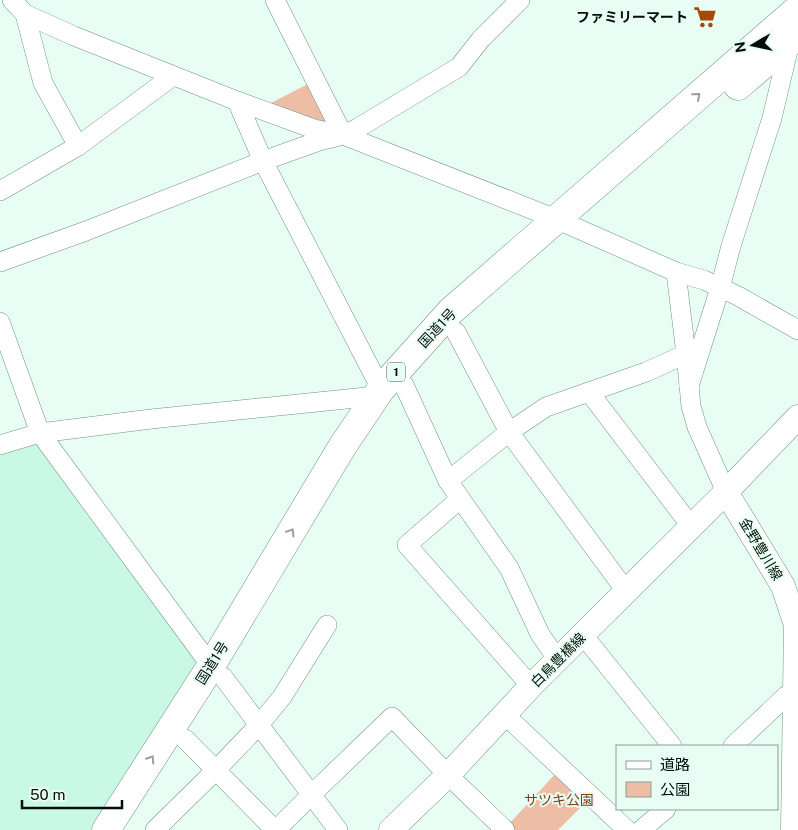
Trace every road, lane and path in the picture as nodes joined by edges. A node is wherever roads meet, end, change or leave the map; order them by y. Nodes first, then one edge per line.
1 (12, 0) edge
2 (275, 0) edge
3 (520, 0) edge
4 (798, 9) edge
5 (25, 14) junction
6 (794, 39) edge
7 (173, 76) junction
8 (237, 101) junction
9 (343, 135) junction
10 (78, 146) junction
11 (263, 161) junction
12 (0, 192) edge
13 (563, 223) junction
14 (0, 262) edge
15 (676, 272) junction
16 (720, 288) junction
17 (0, 322) edge
18 (798, 330) edge
19 (456, 332) junction
20 (686, 354) junction
21 (689, 386) junction
22 (387, 390) junction
23 (589, 392) junction
24 (798, 417) edge
25 (508, 432) junction
26 (40, 433) junction
27 (0, 445) edge
28 (448, 481) junction
29 (726, 492) junction
30 (460, 499) junction
31 (691, 526) junction
32 (626, 591) junction
33 (797, 624) edge
34 (326, 625) dead end
35 (583, 634) junction
36 (557, 659) junction
37 (217, 671) junction
38 (532, 686) junction
39 (797, 691) edge
40 (505, 715) junction
41 (259, 725) junction
42 (185, 739) junction
43 (671, 745) edge
44 (734, 745) edge
45 (216, 770) junction
46 (448, 775) junction
47 (311, 795) junction
48 (665, 810) edge
49 (106, 830) edge
50 (128, 830) edge
51 (155, 830) edge
52 (276, 830) edge
53 (338, 830) edge
54 (391, 830) edge
55 (505, 830) edge
56 (627, 830) edge
57 (641, 830) edge
58 (793, 830) edge

1 - 5 street
2 - 9 street
3 - 9 street
13 -> 4 highway, 国道1号 / 1
5 - 7 street
5 - 10 street
6 - 13 highway, 国道1号 / 1
6 - 16 street
7 - 8 street
7 - 10 street
8 - 9 street
8 - 11 street
9 - 11 street
9 - 13 street
10 - 12 street
11 - 14 street
11 - 22 street
13 - 15 street
13 - 19 highway, 国道1号 / 1
13 - 22 highway, 国道1号 / 1
15 - 16 street
15 - 20 street
16 - 18 street
16 - 21 street
17 - 26 street
19 - 22 highway, 国道1号 / 1
19 - 25 street
20 - 21 street
20 - 23 street
21 - 29 street
22 - 26 street
22 - 28 street
22 - 37 highway, 国道1号 / 1
23 - 25 street
23 - 31 street
24 - 29 main road
25 - 28 street
25 - 32 street
26 - 27 street
26 - 37 street
28 - 30 street
29 - 31 main road, 白鳥豊橋線
29 - 33 main road, 金野豊川線
30 - 36 street
30 - 38 street
31 - 32 main road, 白鳥豊橋線
32 - 35 main road, 白鳥豊橋線
33 - 39 main road, 金野豊川線
34 - 41 street
35 - 36 main road, 白鳥豊橋線
35 - 43 street
36 - 38 main road, 白鳥豊橋線
37 - 41 street
37 - 42 highway, 国道1号 / 1
49 -> 37 highway, 国道1号 / 1
38 - 40 main road, 白鳥豊橋線
39 - 44 street
39 - 58 main road, 金野豊川線
40 - 46 main road, 白鳥豊橋線
40 - 56 street
41 - 45 street
41 - 47 street
42 - 45 street
42 - 50 highway, 国道1号 / 1
45 - 51 street
45 - 52 street
46 - 47 street
46 - 54 main road, 白鳥豊橋線
46 - 55 street
47 - 52 street
47 - 53 street
48 - 57 street

